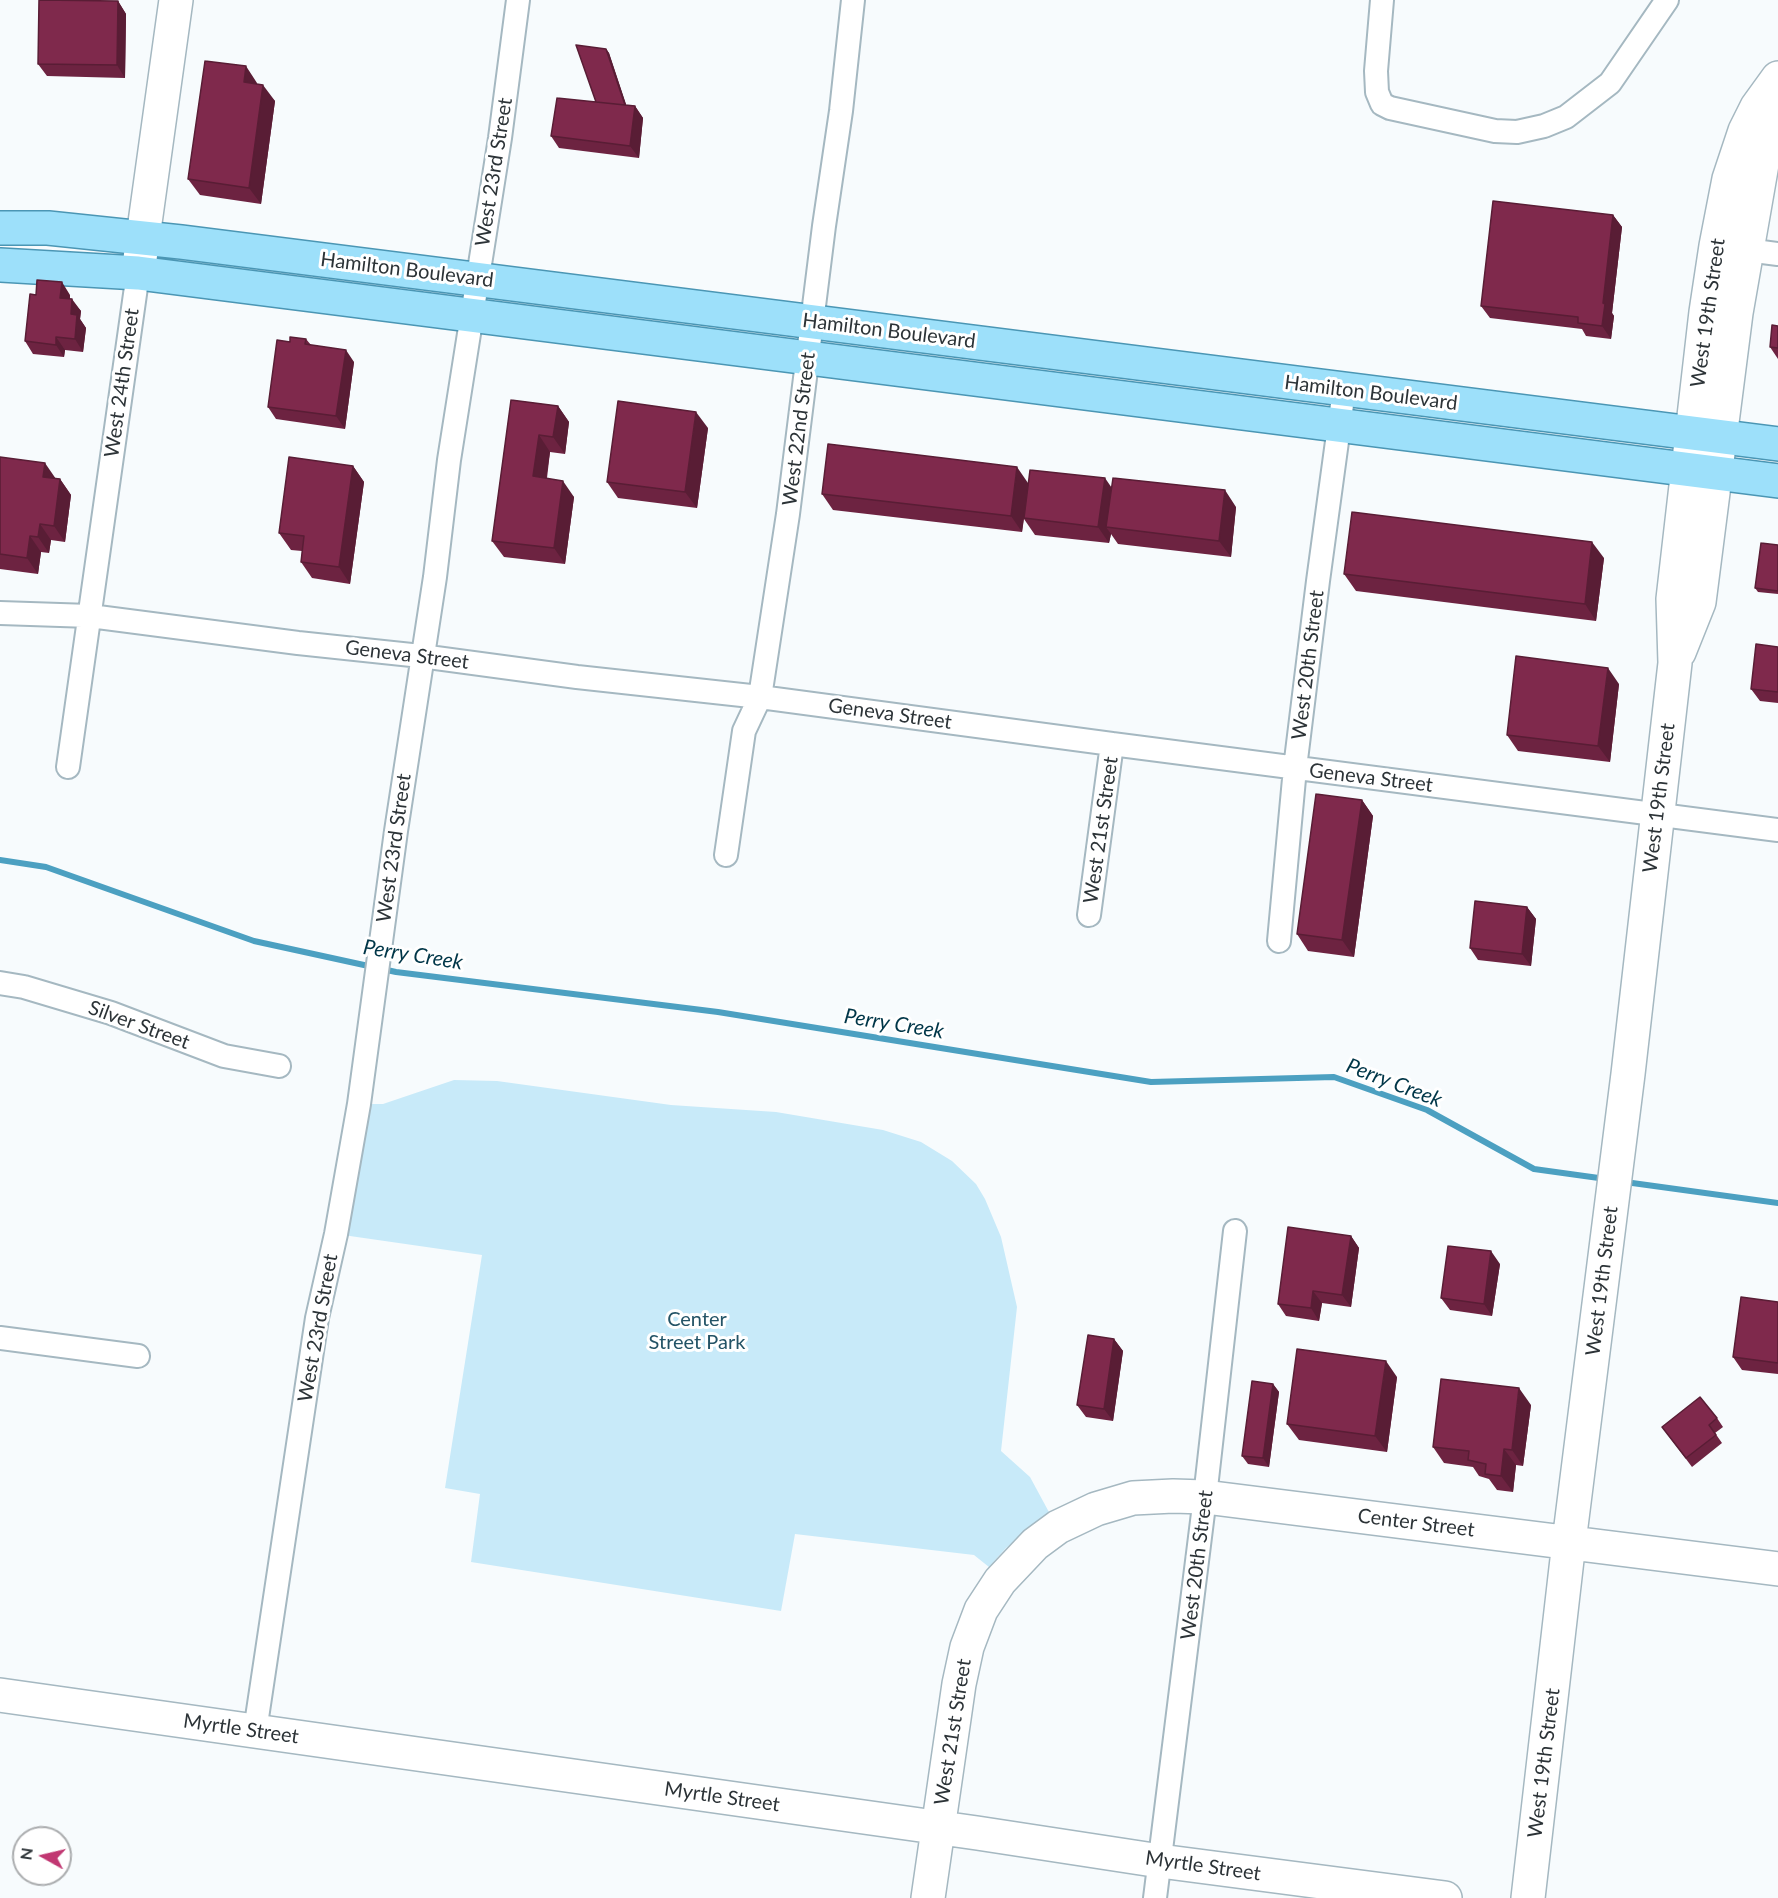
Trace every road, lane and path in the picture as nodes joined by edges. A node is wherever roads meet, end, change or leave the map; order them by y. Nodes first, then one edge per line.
1 (176, 0) edge
2 (518, 0) edge
3 (853, 0) edge
4 (1382, 0) edge
5 (1666, 0) edge
6 (1777, 80) edge
7 (0, 228) edge
8 (144, 237) junction
9 (1747, 250) edge
10 (0, 265) edge
11 (138, 273) junction
12 (477, 278) junction
13 (473, 316) junction
14 (812, 321) junction
15 (807, 357) junction
16 (1344, 390) junction
17 (1339, 426) junction
18 (1706, 436) junction
19 (1778, 444) edge
20 (1702, 472) junction
21 (1778, 481) edge
22 (0, 613) edge
23 (90, 616) junction
24 (421, 656) junction
25 (760, 697) junction
26 (1112, 744) junction
27 (68, 767) dead end
28 (1295, 768) junction
29 (1657, 815) junction
30 (1778, 830) edge
31 (726, 855) dead end
32 (1089, 915) dead end
33 (1279, 941) dead end
34 (0, 983) edge
35 (279, 1066) dead end
36 (1235, 1231) dead end
37 (0, 1338) edge
38 (138, 1356) dead end
39 (1205, 1497) junction
40 (1058, 1527) joint
41 (1569, 1542) junction
42 (1778, 1569) edge
43 (0, 1695) edge
44 (255, 1731) junction
45 (938, 1828) junction
46 (1160, 1861) junction
47 (928, 1898) edge
48 (1155, 1898) edge
49 (1445, 1898) edge
50 (1528, 1898) edge

1 - 8 main road, West 24th Street
2 - 12 street, West 23rd Street
3 - 14 street, West 22nd Street
4 - 5 street
6 - 9 main road, West 19th Street
6 - 9 main road, West 19th Street
7 - 8 main road, Hamilton Boulevard
8 - 11 main road, West 24th Street
8 - 12 main road, Hamilton Boulevard
9 - 18 main road, West 19th Street
9 - 18 main road, West 19th Street
10 - 11 main road, Hamilton Boulevard
11 - 13 main road, Hamilton Boulevard
11 - 23 street, West 24th Street
12 - 13 street, West 23rd Street
12 - 14 main road, Hamilton Boulevard
13 - 15 main road, Hamilton Boulevard
13 - 24 street, West 23rd Street
14 - 15 street, West 22nd Street
14 - 16 main road, Hamilton Boulevard
15 - 17 main road, Hamilton Boulevard
15 - 25 street, West 22nd Street
16 - 17 street, West 20th Street
16 - 18 main road, Hamilton Boulevard
17 - 20 main road, Hamilton Boulevard
17 - 28 street, West 20th Street
18 - 19 main road, Hamilton Boulevard
18 - 20 main road, West 19th Street
20 - 21 main road, Hamilton Boulevard
20 - 29 main road, West 19th Street
22 - 23 street, Geneva Street
23 - 24 street, Geneva Street
23 - 27 street, West 24th Street
24 - 25 street, Geneva Street
24 - 44 street, West 23rd Street
25 - 26 street, Geneva Street
25 - 31 street, West 22nd Street
26 - 28 street, Geneva Street
26 - 32 street, West 21st Street
28 - 29 street, Geneva Street
28 - 33 street, West 20th Street
29 - 30 street, Geneva Street
29 - 41 main road, West 19th Street
34 - 35 street, Silver Street
36 - 39 street, West 20th Street
37 - 38 street
39 - 40 main road, Center Street
39 - 41 main road, Center Street
39 - 46 street, West 20th Street
40 - 45 main road, West 21st Street
41 - 42 main road, Center Street
41 - 50 main road, West 19th Street
43 - 44 main road, Myrtle Street
44 - 45 main road, Myrtle Street
45 - 46 main road, Myrtle Street
45 - 47 main road, West 21st Street
46 - 48 street, West 20th Street
46 - 49 main road, Myrtle Street

